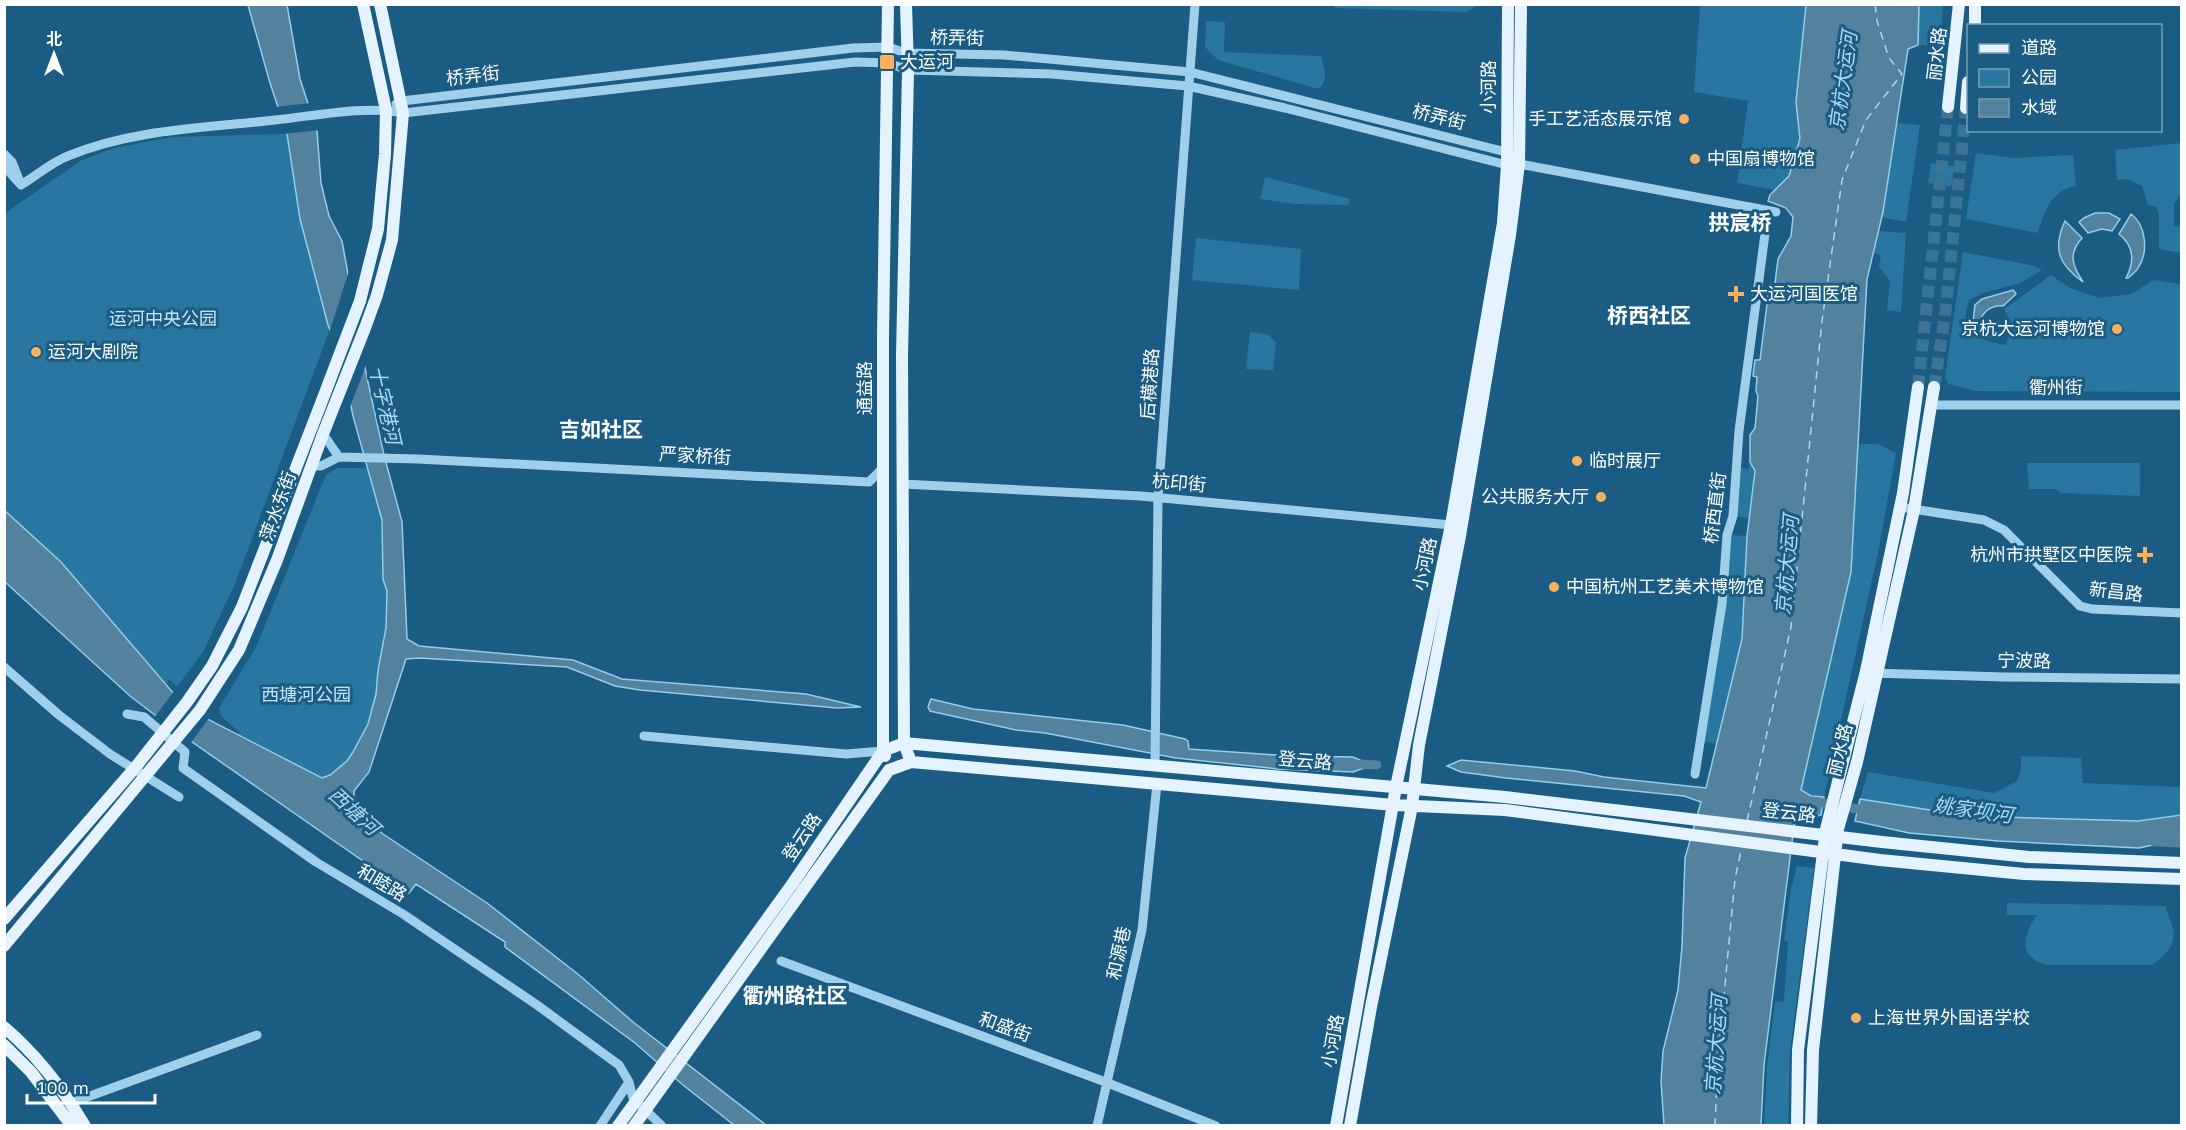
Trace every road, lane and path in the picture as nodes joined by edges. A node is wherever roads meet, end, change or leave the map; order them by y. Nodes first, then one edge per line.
1 (363, 4) edge
2 (380, 4) edge
3 (888, 4) edge
4 (906, 4) edge
5 (1195, 4) edge
6 (1508, 4) edge
7 (1521, 4) edge
8 (1959, 4) edge
9 (1975, 4) edge
10 (1975, 24) edge
11 (888, 47) junction
12 (906, 53) junction
13 (888, 63) junction
14 (908, 70) junction
15 (1190, 72) junction
16 (1188, 86) junction
17 (1967, 95) edge
18 (402, 107) junction
19 (1948, 107) tunnel mouth
20 (1966, 108) dead end
21 (386, 110) junction
22 (1506, 152) junction
23 (4, 154) edge
24 (1513, 164) junction
25 (4, 166) edge
26 (21, 185) junction
27 (1772, 211) joint
28 (1917, 387) tunnel mouth
29 (1934, 387) tunnel mouth
30 (1931, 405) junction
31 (2181, 405) edge
32 (323, 434) junction
33 (339, 457) junction
34 (312, 466) junction
35 (883, 468) junction
36 (868, 482) junction
37 (902, 484) junction
38 (1158, 498) junction
39 (883, 501) junction
40 (1900, 507) junction
41 (1914, 510) junction
42 (1451, 525) junction
43 (2181, 613) edge
44 (4, 667) edge
45 (1872, 672) junction
46 (2181, 679) edge
47 (127, 714) dead end
48 (644, 736) dead end
49 (904, 743) junction
50 (883, 751) junction
51 (911, 762) junction
52 (1155, 766) junction
53 (134, 769) junction
54 (889, 770) junction
55 (1695, 774) dead end
56 (146, 776) junction
57 (1157, 784) junction
58 (1396, 787) junction
59 (1414, 789) junction
60 (178, 796) dead end
61 (1505, 803) junction
62 (1394, 805) junction
63 (1412, 806) junction
64 (1832, 829) junction
65 (2181, 863) edge
66 (2181, 879) edge
67 (4, 920) edge
68 (4, 946) edge
69 (781, 961) dead end
70 (4, 1027) edge
71 (256, 1035) dead end
72 (4, 1045) edge
73 (629, 1082) junction
74 (1108, 1083) junction
75 (71, 1103) junction
76 (658, 1124) edge
77 (72, 1125) edge
78 (85, 1125) edge
79 (600, 1125) edge
80 (618, 1125) edge
81 (634, 1125) edge
82 (1097, 1125) edge
83 (1216, 1125) edge
84 (1336, 1125) edge
85 (1350, 1125) edge
86 (1797, 1125) edge
87 (1811, 1125) edge

1 - 21 main road, 萍水东街
2 - 18 main road, 萍水东街
3 - 11 main road, 通益路
4 - 12 main road, 通益路
5 - 15 street, 后横港路
6 - 22 main road, 小河路
7 - 24 main road, 小河路
8 - 19 main road, 丽水路
9 - 10 main road, 丽水路
11 - 12 street, 桥弄街
11 - 13 main road, 通益路
11 - 18 street, 桥弄街
12 - 14 main road, 通益路
12 - 15 street, 桥弄街
13 - 14 street, 桥弄街
13 - 18 street, 桥弄街
13 - 35 main road, 通益路
14 - 16 street, 桥弄街
14 - 37 main road, 通益路
15 - 16 street, 后横港路
15 - 22 street, 桥弄街
16 - 24 street, 桥弄街
16 - 38 street, 后横港路
17 - 20 main road, 丽水路
18 - 21 street, 桥弄街
18 - 32 main road, 萍水东街
21 - 26 street, 桥弄街
21 - 53 main road, 萍水东街
22 - 24 main road, 小河路
23 - 26 street
24 - 27 street, 桥弄街
24 - 42 main road, 小河路
24 - 59 main road, 小河路
25 - 26 street
27 - 55 street, 桥西直街
28 - 40 main road, 丽水路
29 - 30 main road, 丽水路
30 - 31 street, 衢州街
30 - 41 main road, 丽水路
32 - 33 street
32 - 34 main road, 萍水东街
33 - 34 street, 严家桥街
33 - 36 street, 严家桥街
34 - 56 main road, 萍水东街
35 - 36 street
35 - 39 main road, 通益路
36 - 39 street
37 - 38 street, 杭印街
37 - 49 main road, 通益路
38 - 42 street, 杭印街
38 - 52 street, 后横港路
39 - 50 main road, 通益路
40 - 41 street, 新昌路
40 - 45 main road, 丽水路
41 - 43 street, 新昌路
41 - 45 main road, 丽水路
42 - 58 main road, 小河路
44 - 53 street
45 - 46 street, 宁波路
45 - 64 main road, 丽水路
47 - 73 street, 和睦路
48 - 50 street
49 - 50 main road, 登云路
49 - 51 main road, 通益路
49 - 52 main road, 登云路
50 - 54 main road, 通益路
50 - 80 main road, 登云路
51 - 54 main road, 登云路
51 - 57 main road, 登云路
52 - 58 main road, 登云路
53 - 56 street
53 - 67 main road, 萍水东街
54 - 81 main road, 登云路
56 - 60 street
56 - 68 main road, 萍水东街
57 - 62 main road, 登云路
57 - 74 street, 和源巷
58 - 59 main road, 登云路
58 - 62 main road, 小河路
59 - 61 main road, 登云路
59 - 63 main road, 小河路
61 - 63 main road, 登云路
61 - 65 main road, 登云路
61 - 66 main road, 登云路
62 - 63 main road, 登云路
62 - 84 main road, 小河路
63 - 85 main road, 小河路
64 - 86 main road, 丽水路
64 - 87 main road, 丽水路
69 - 74 street, 和盛街
70 - 75 main road
71 - 75 street
72 - 77 main road
73 - 76 street
73 - 79 street
74 - 82 street, 和源巷
74 - 83 street, 和盛街
75 - 78 main road

